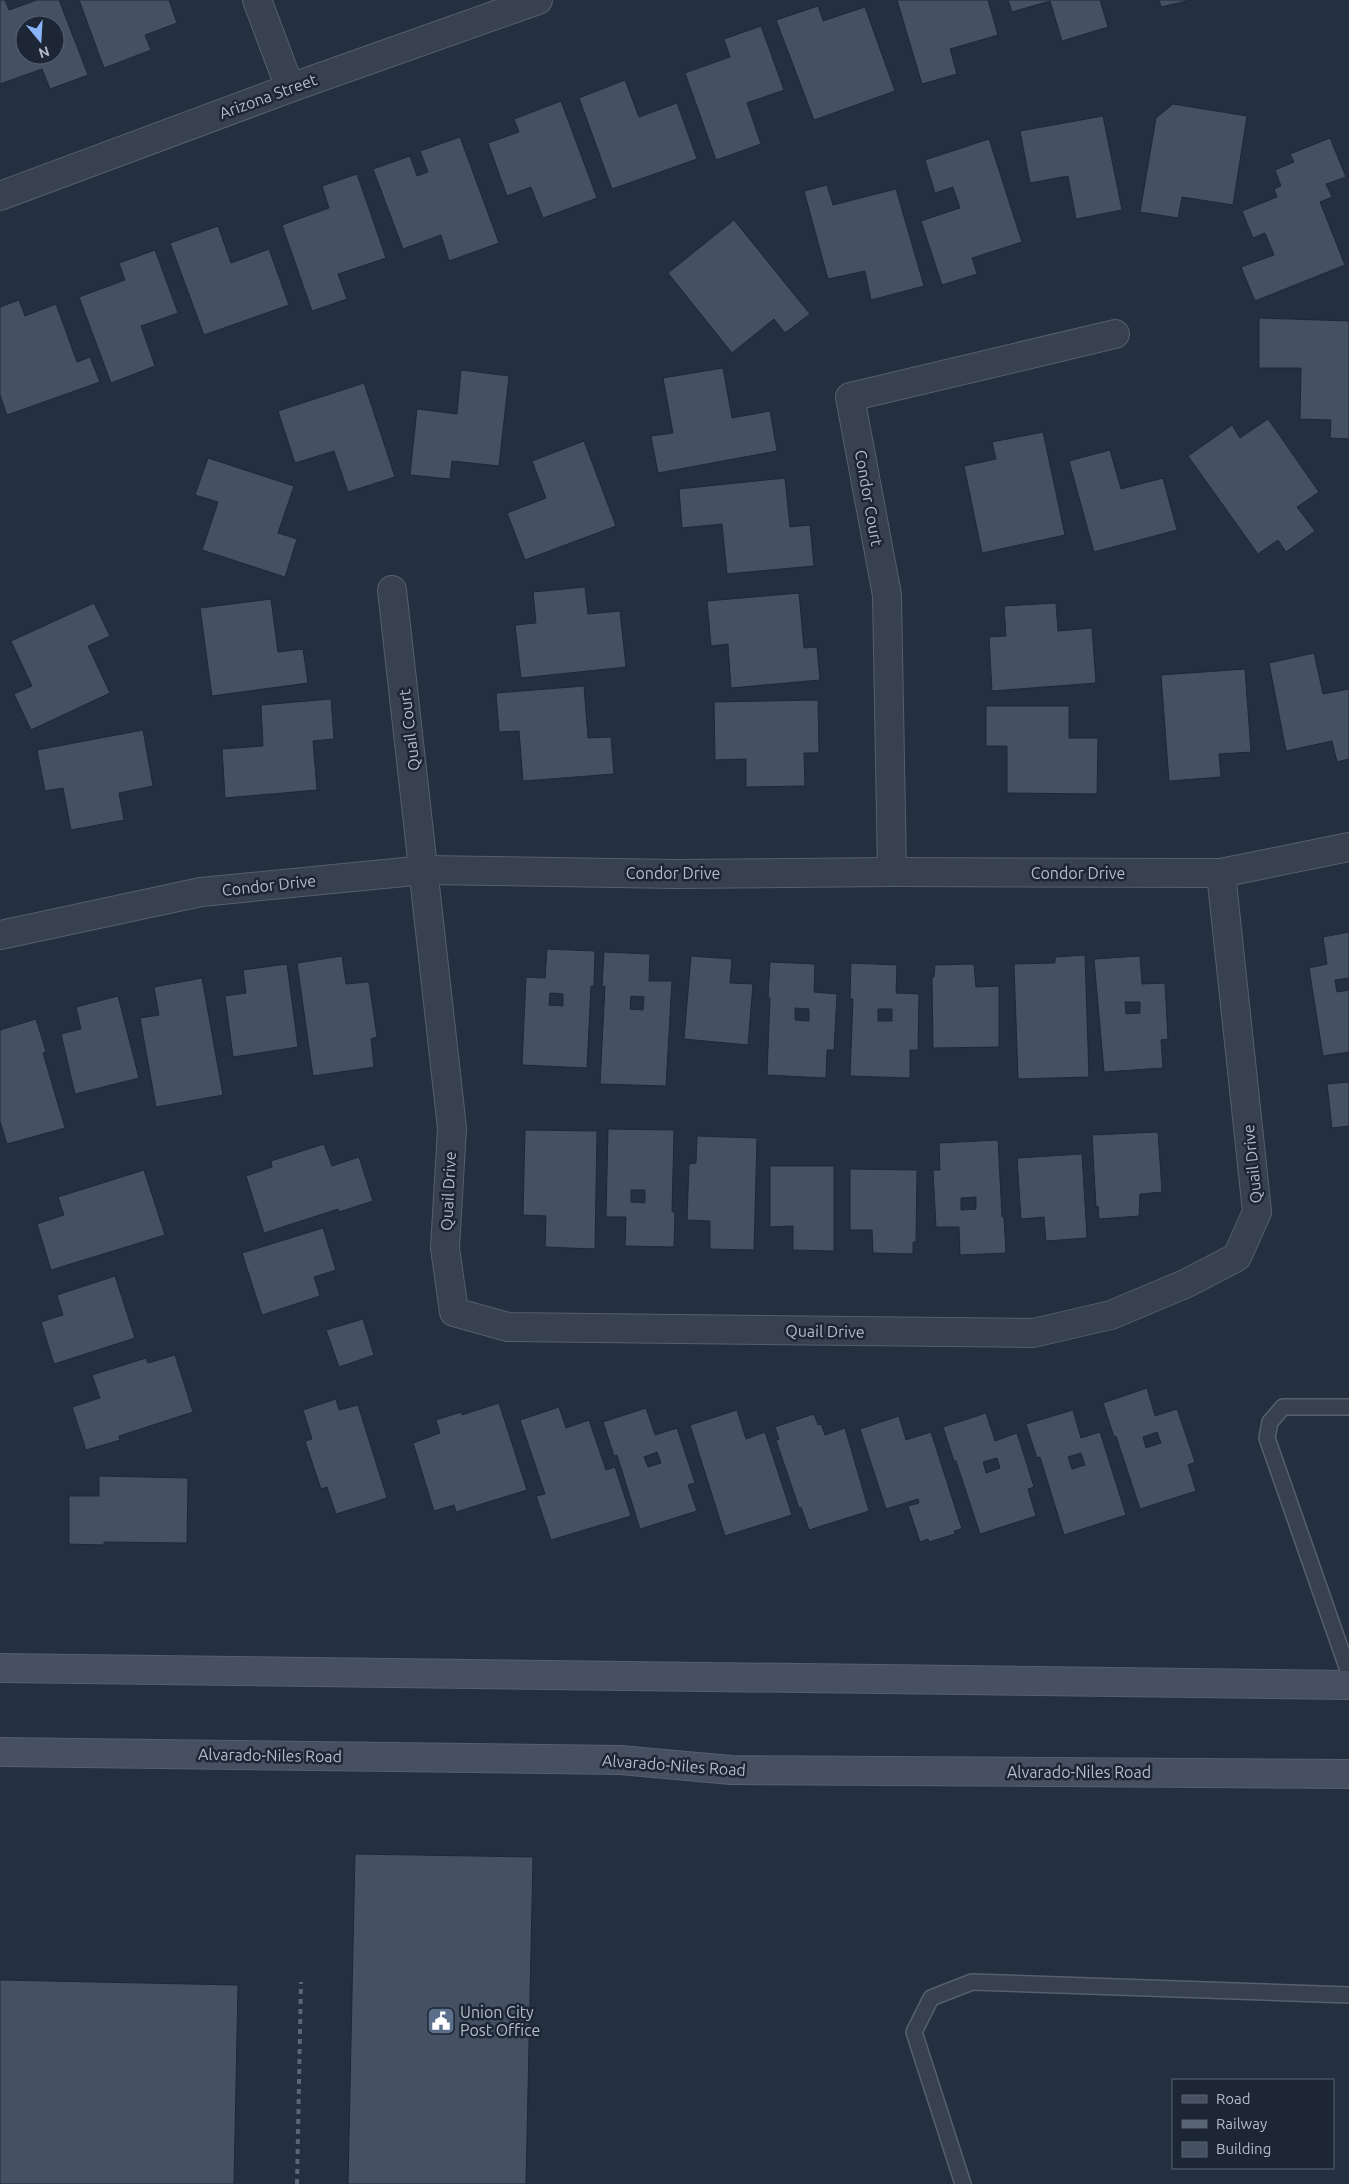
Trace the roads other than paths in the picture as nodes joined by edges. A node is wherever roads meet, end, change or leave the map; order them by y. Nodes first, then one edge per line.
1 (257, 0) edge
2 (538, 0) edge
3 (290, 88) junction
4 (0, 196) edge
5 (1115, 334) dead end
6 (392, 590) dead end
7 (1349, 847) edge
8 (425, 870) junction
9 (892, 872) junction
10 (1221, 873) junction
11 (0, 935) edge
12 (1349, 1407) edge
13 (0, 1668) edge
14 (1349, 1674) edge
15 (1349, 1685) edge
16 (0, 1752) edge
17 (1349, 1774) edge
18 (1349, 1995) edge
19 (962, 2184) edge

1 - 3 street
2 - 3 street, Arizona Street
3 - 4 street, Arizona Street
5 - 9 street, Condor Court
6 - 8 street, Quail Court
7 - 10 street, Condor Drive
8 - 9 street, Condor Drive
8 - 10 street, Quail Drive
8 - 11 street, Condor Drive
9 - 10 street, Condor Drive
12 - 14 lane
13 - 15 main road
16 - 17 main road, Alvarado-Niles Road
18 - 19 lane

